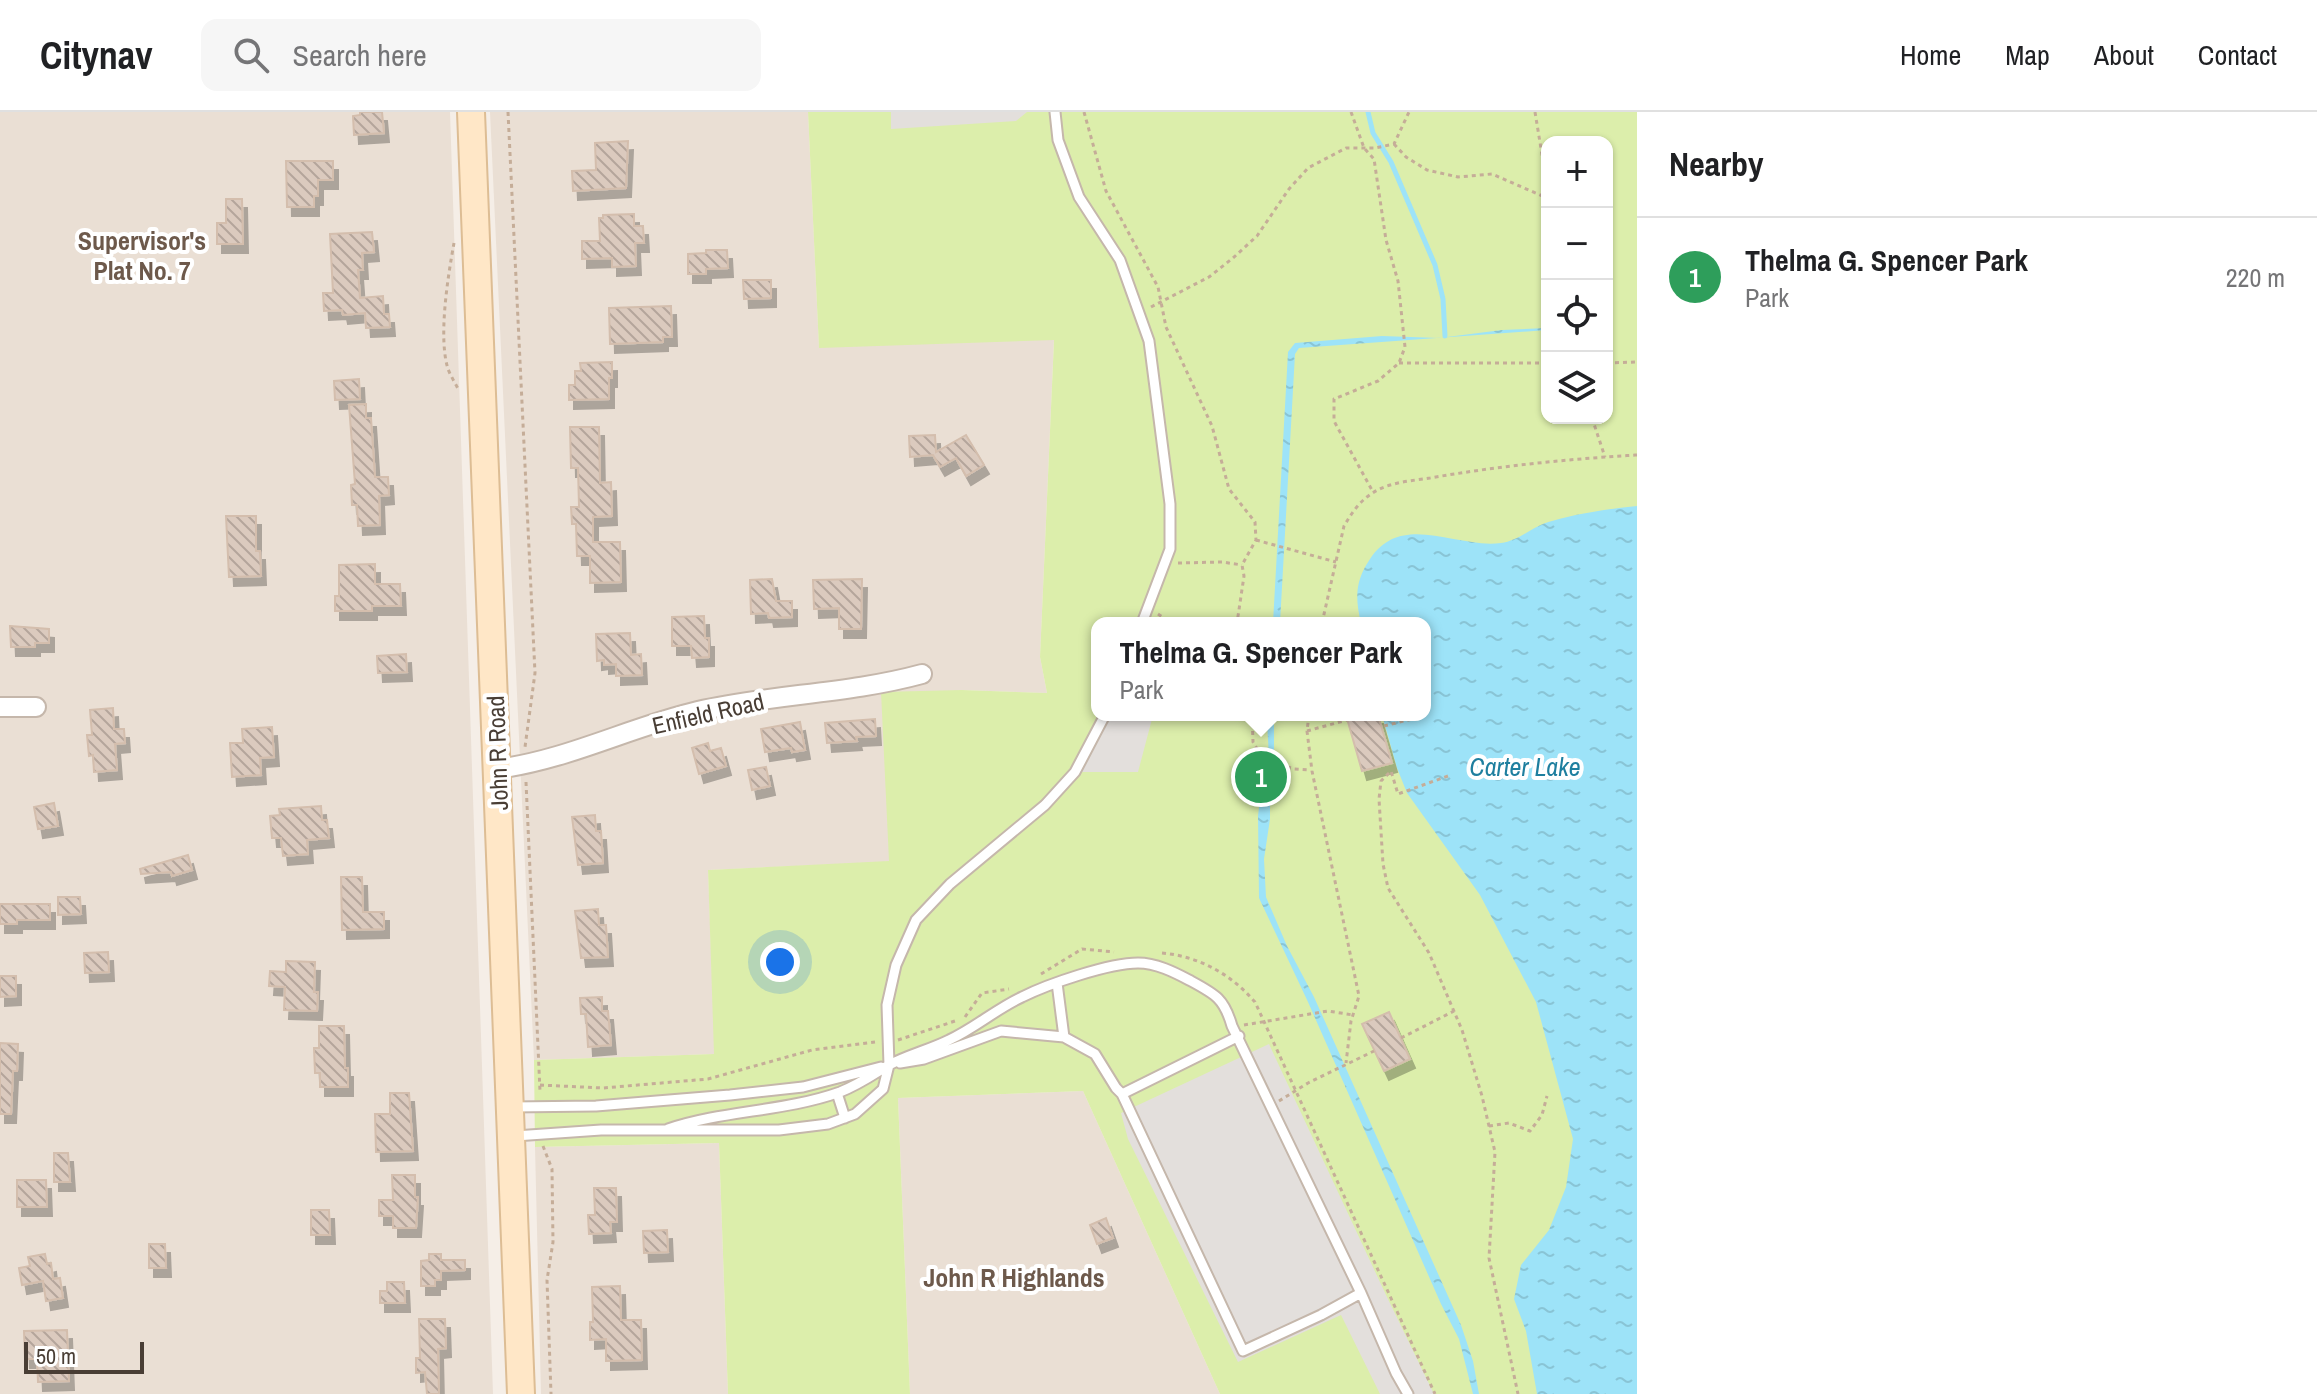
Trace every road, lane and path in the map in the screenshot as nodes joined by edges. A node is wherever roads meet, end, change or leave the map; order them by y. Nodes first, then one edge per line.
1 (471, 112) edge
2 (508, 112) edge
3 (1055, 112) edge
4 (1084, 112) edge
5 (1351, 112) edge
6 (1409, 112) edge
7 (1535, 112) edge
8 (1392, 145) junction
9 (1364, 148) junction
10 (1541, 148) edge
11 (1541, 195) edge
12 (1162, 300) junction
13 (1140, 314) junction
14 (1637, 362) edge
15 (1399, 363) junction
16 (1541, 363) edge
17 (1613, 363) edge
18 (1594, 424) edge
19 (1637, 455) edge
20 (1605, 457) junction
21 (1373, 492) junction
22 (1256, 540) junction
23 (1165, 562) junction
24 (1336, 562) junction
25 (1242, 565) junction
26 (1144, 617) edge
27 (1238, 617) edge
28 (1323, 617) edge
29 (922, 674) dead end
30 (0, 707) edge
31 (36, 707) dead end
32 (1102, 721) edge
33 (1252, 721) edge
34 (1308, 721) edge
35 (1343, 721) edge
36 (1404, 721) edge
37 (1384, 726) dead end
38 (1307, 731) junction
39 (525, 747) dead end
40 (497, 769) junction
41 (1312, 771) junction
42 (1448, 776) dead end
43 (526, 782) dead end
44 (1115, 952) dead end
45 (1155, 952) dead end
46 (1039, 975) dead end
47 (1057, 983) junction
48 (1014, 988) dead end
49 (1454, 1011) junction
50 (1353, 1015) junction
51 (1264, 1022) junction
52 (1232, 1026) junction
53 (1239, 1036) junction
54 (1064, 1037) junction
55 (1401, 1038) dead end
56 (888, 1041) junction
57 (1374, 1051) dead end
58 (1346, 1063) junction
59 (889, 1065) junction
60 (540, 1085) junction
61 (540, 1091) dead end
62 (1295, 1091) junction
63 (837, 1093) junction
64 (1122, 1094) junction
65 (1547, 1096) dead end
66 (694, 1098) junction
67 (1272, 1105) junction
68 (511, 1107) junction
69 (700, 1118) junction
70 (845, 1118) junction
71 (1489, 1126) junction
72 (668, 1129) junction
73 (512, 1136) junction
74 (543, 1146) dead end
75 (1361, 1293) junction
76 (521, 1394) edge
77 (551, 1394) edge
78 (1408, 1394) edge
79 (1435, 1394) edge
80 (1518, 1394) edge

1 - 40 main road, John R Road
2 - 39 path
3 - 13 lane
4 - 12 path
5 - 9 path
6 - 8 path
7 - 10 path
8 - 9 path
8 - 11 path
9 - 12 path
9 - 15 path
12 - 13 path
12 - 22 path
13 - 23 lane
14 - 17 path
15 - 16 path
15 - 21 path
18 - 20 path
19 - 20 path
20 - 21 path
21 - 24 path
22 - 24 path
22 - 25 path
23 - 25 path
23 - 26 lane
24 - 28 path
25 - 27 path
29 - 40 street, Enfield Road
30 - 31 street
32 - 56 lane
33 - 41 path
34 - 38 path
35 - 38 path
36 - 37 path
38 - 41 path
40 - 68 main road, John R Road
41 - 50 path
42 - 49 path
43 - 60 path
44 - 46 path
45 - 51 path
47 - 52 lane
47 - 54 lane
47 - 59 lane
48 - 56 path
49 - 55 path
49 - 71 path
50 - 51 path
50 - 58 path
51 - 52 path
51 - 62 path
52 - 53 lane
53 - 64 lane
53 - 67 lane
54 - 59 lane
54 - 64 lane
56 - 59 lane
56 - 60 path
57 - 58 path
58 - 62 path
59 - 63 lane
59 - 66 lane
59 - 70 lane
60 - 61 path
62 - 67 path
62 - 79 path
63 - 69 lane
63 - 70 lane
64 - 75 lane
65 - 71 path
66 - 68 lane
66 - 69 lane
67 - 75 lane
68 - 73 main road, John R Road
69 - 72 lane
70 - 72 lane
71 - 80 path
72 - 73 lane
73 - 76 main road, John R Road
74 - 77 path
75 - 78 lane

